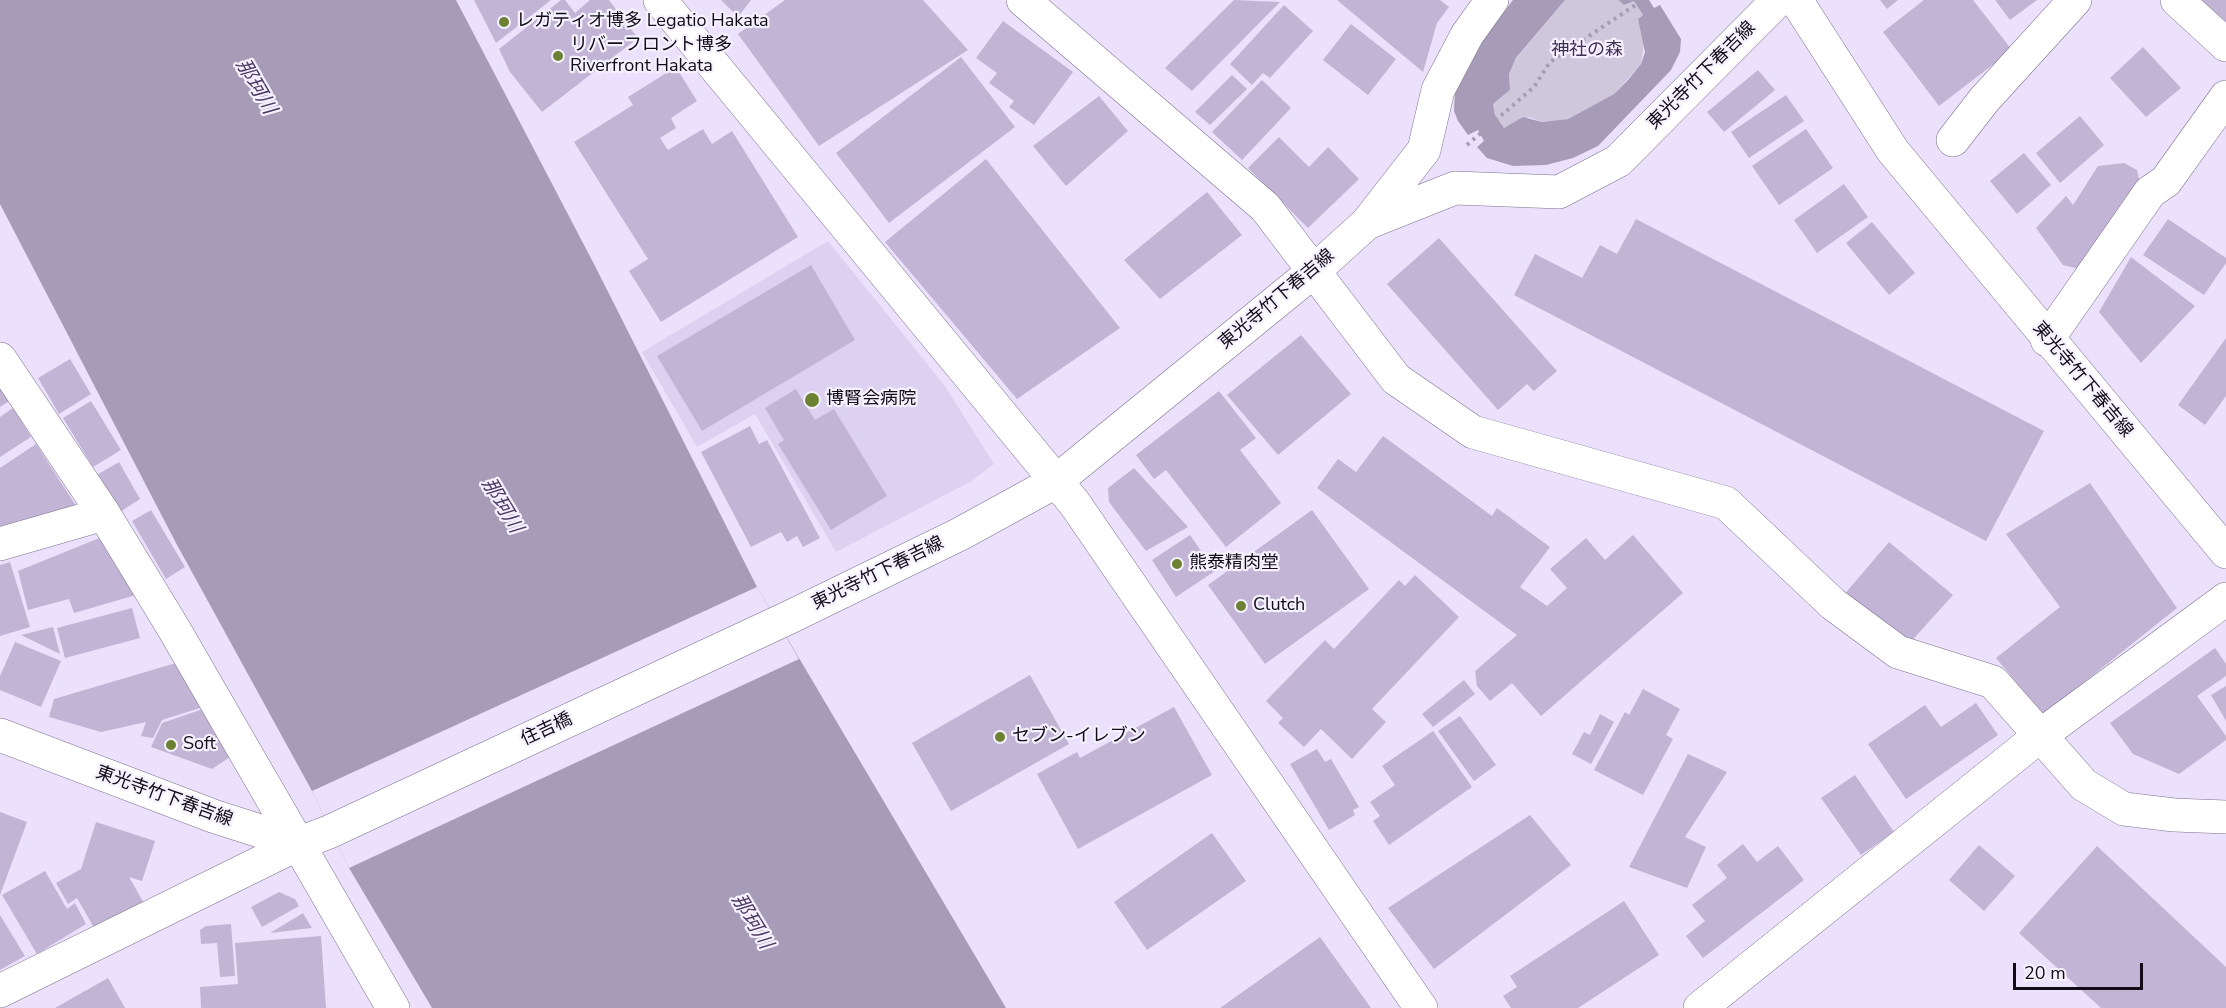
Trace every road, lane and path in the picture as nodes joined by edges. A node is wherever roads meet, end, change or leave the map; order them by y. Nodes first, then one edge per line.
1 (660, 0) edge
2 (1023, 0) edge
3 (1492, 0) edge
4 (1643, 0) edge
5 (1778, 0) edge
6 (1796, 0) edge
7 (2075, 0) edge
8 (2177, 0) edge
9 (2226, 45) edge
10 (2226, 97) edge
11 (1953, 140) dead end
12 (1469, 143) dead end
13 (1367, 223) junction
14 (1314, 271) junction
15 (2047, 340) junction
16 (0, 359) edge
17 (1055, 482) junction
18 (104, 514) junction
19 (0, 544) edge
20 (2226, 552) edge
21 (2226, 599) edge
22 (765, 629) joint
23 (0, 735) edge
24 (2041, 735) junction
25 (2226, 817) edge
26 (314, 838) junction
27 (0, 991) edge
28 (393, 1008) edge
29 (1421, 1008) edge
30 (1700, 1008) edge

1 - 17 street
2 - 14 street
3 - 13 street
4 - 12 path
5 - 13 street, 東光寺竹下春吉線
6 - 15 street, 東光寺竹下春吉線
7 - 11 street
8 - 9 street
10 - 15 street
13 - 14 street, 東光寺竹下春吉線
14 - 17 street, 東光寺竹下春吉線
14 - 24 street
15 - 20 street, 東光寺竹下春吉線
16 - 18 street
17 - 22 street, 東光寺竹下春吉線
17 - 29 street
18 - 19 street
18 - 26 street
21 - 24 street
22 - 26 street, 住吉橋
23 - 26 street, 東光寺竹下春吉線
24 - 25 street
24 - 30 street
26 - 27 street, 住吉橋
26 - 28 street

